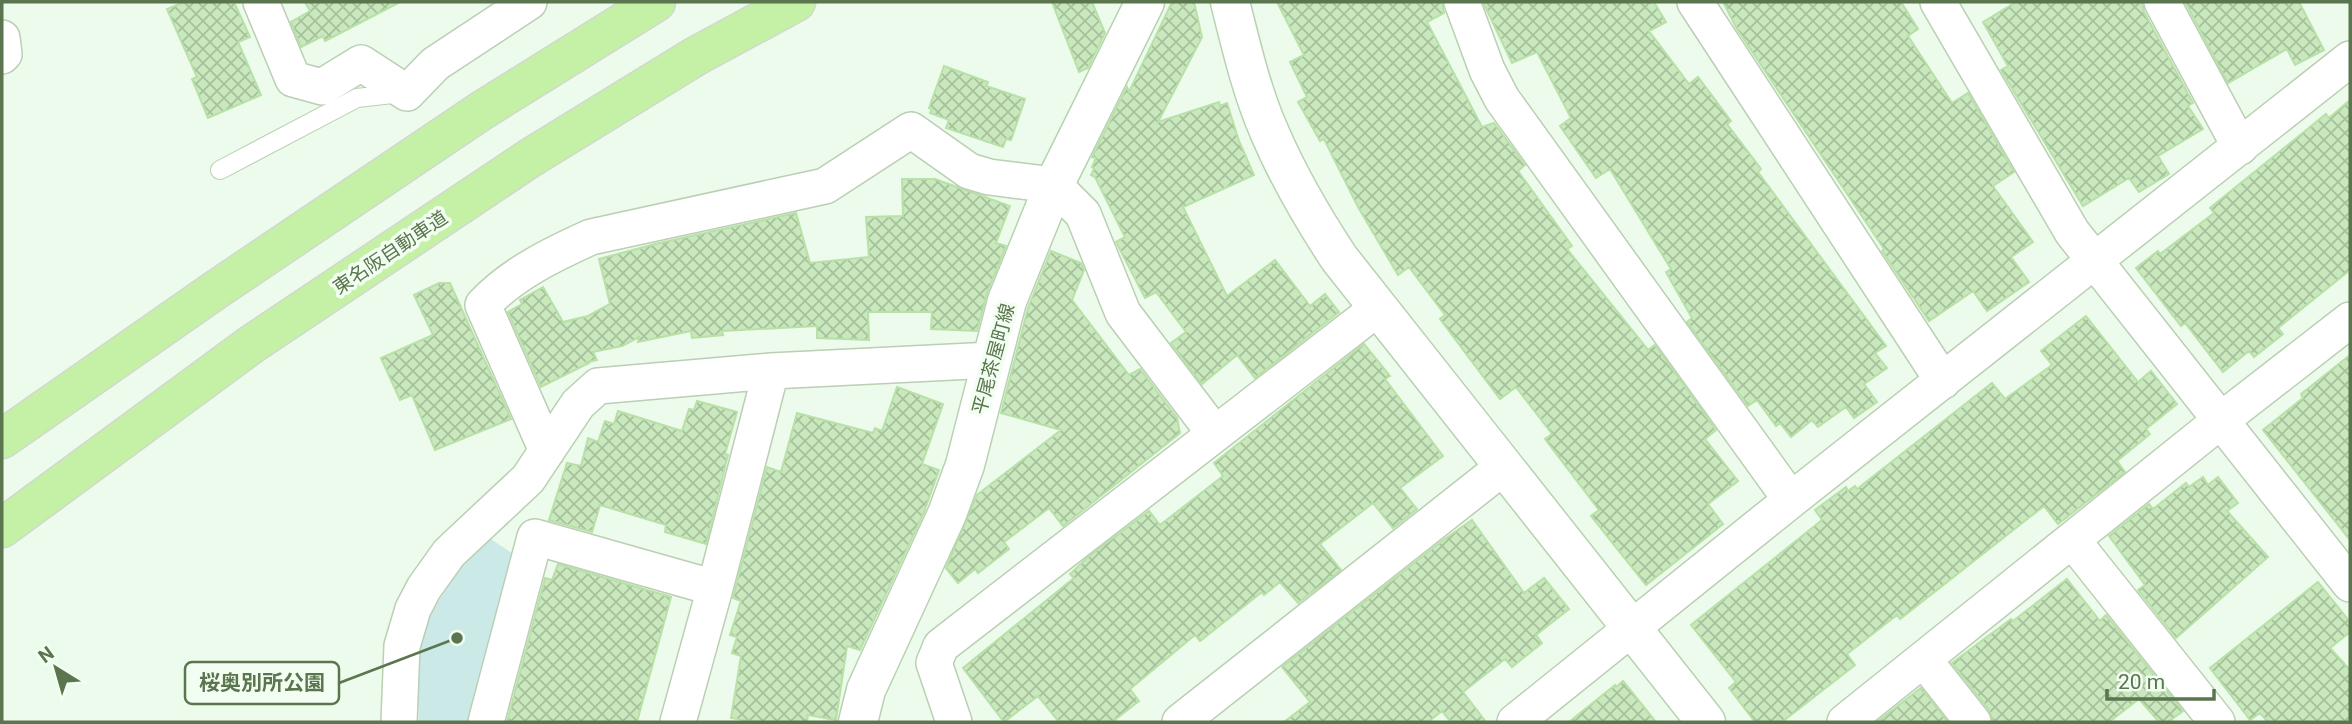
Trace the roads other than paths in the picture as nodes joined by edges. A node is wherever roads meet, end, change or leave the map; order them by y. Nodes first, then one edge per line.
1 (261, 2) edge
2 (529, 2) edge
3 (656, 2) edge
4 (796, 2) edge
5 (1145, 2) edge
6 (1230, 2) edge
7 (1462, 2) edge
8 (1695, 2) edge
9 (1938, 2) edge
10 (2162, 2) edge
11 (2, 38) edge
12 (2, 56) edge
13 (2350, 59) edge
14 (407, 93) junction
15 (2240, 147) junction
16 (220, 170) dead end
17 (1054, 185) junction
18 (2095, 262) junction
19 (1378, 308) junction
20 (2350, 320) edge
21 (992, 359) junction
22 (771, 371) junction
23 (1943, 381) junction
24 (2220, 421) junction
25 (1215, 434) junction
26 (2, 439) edge
27 (547, 451) junction
28 (1502, 468) junction
29 (1791, 499) junction
30 (2, 528) edge
31 (2073, 541) junction
32 (2350, 584) edge
33 (715, 588) junction
34 (1632, 629) junction
35 (1924, 660) junction
36 (399, 722) edge
37 (486, 722) edge
38 (678, 722) edge
39 (858, 722) edge
40 (954, 722) edge
41 (1180, 722) edge
42 (1514, 722) edge
43 (1706, 722) edge
44 (1845, 722) edge
45 (1973, 722) edge
46 (2217, 722) edge

1 - 14 street
2 - 14 street
3 - 26 highway
4 - 30 highway, 東名阪自動車道
5 - 17 street, 平尾茶屋町線
6 - 19 street
7 - 29 street
8 - 23 street
9 - 18 street
10 - 15 street
11 - 12 street
13 - 15 street
14 - 16 lane
15 - 18 street
17 - 21 street, 平尾茶屋町線
17 - 25 street
17 - 27 street
18 - 23 street
18 - 24 street
19 - 25 street
19 - 28 street
20 - 24 street
21 - 22 street
21 - 39 street, 平尾茶屋町線
22 - 27 street
22 - 33 street
23 - 29 street
24 - 31 street
24 - 32 street
25 - 40 street
27 - 36 street
28 - 34 street
28 - 41 street
29 - 34 street
31 - 35 street
31 - 46 street
33 - 37 street
33 - 38 street
34 - 42 street
34 - 43 street
35 - 44 street
35 - 45 street

